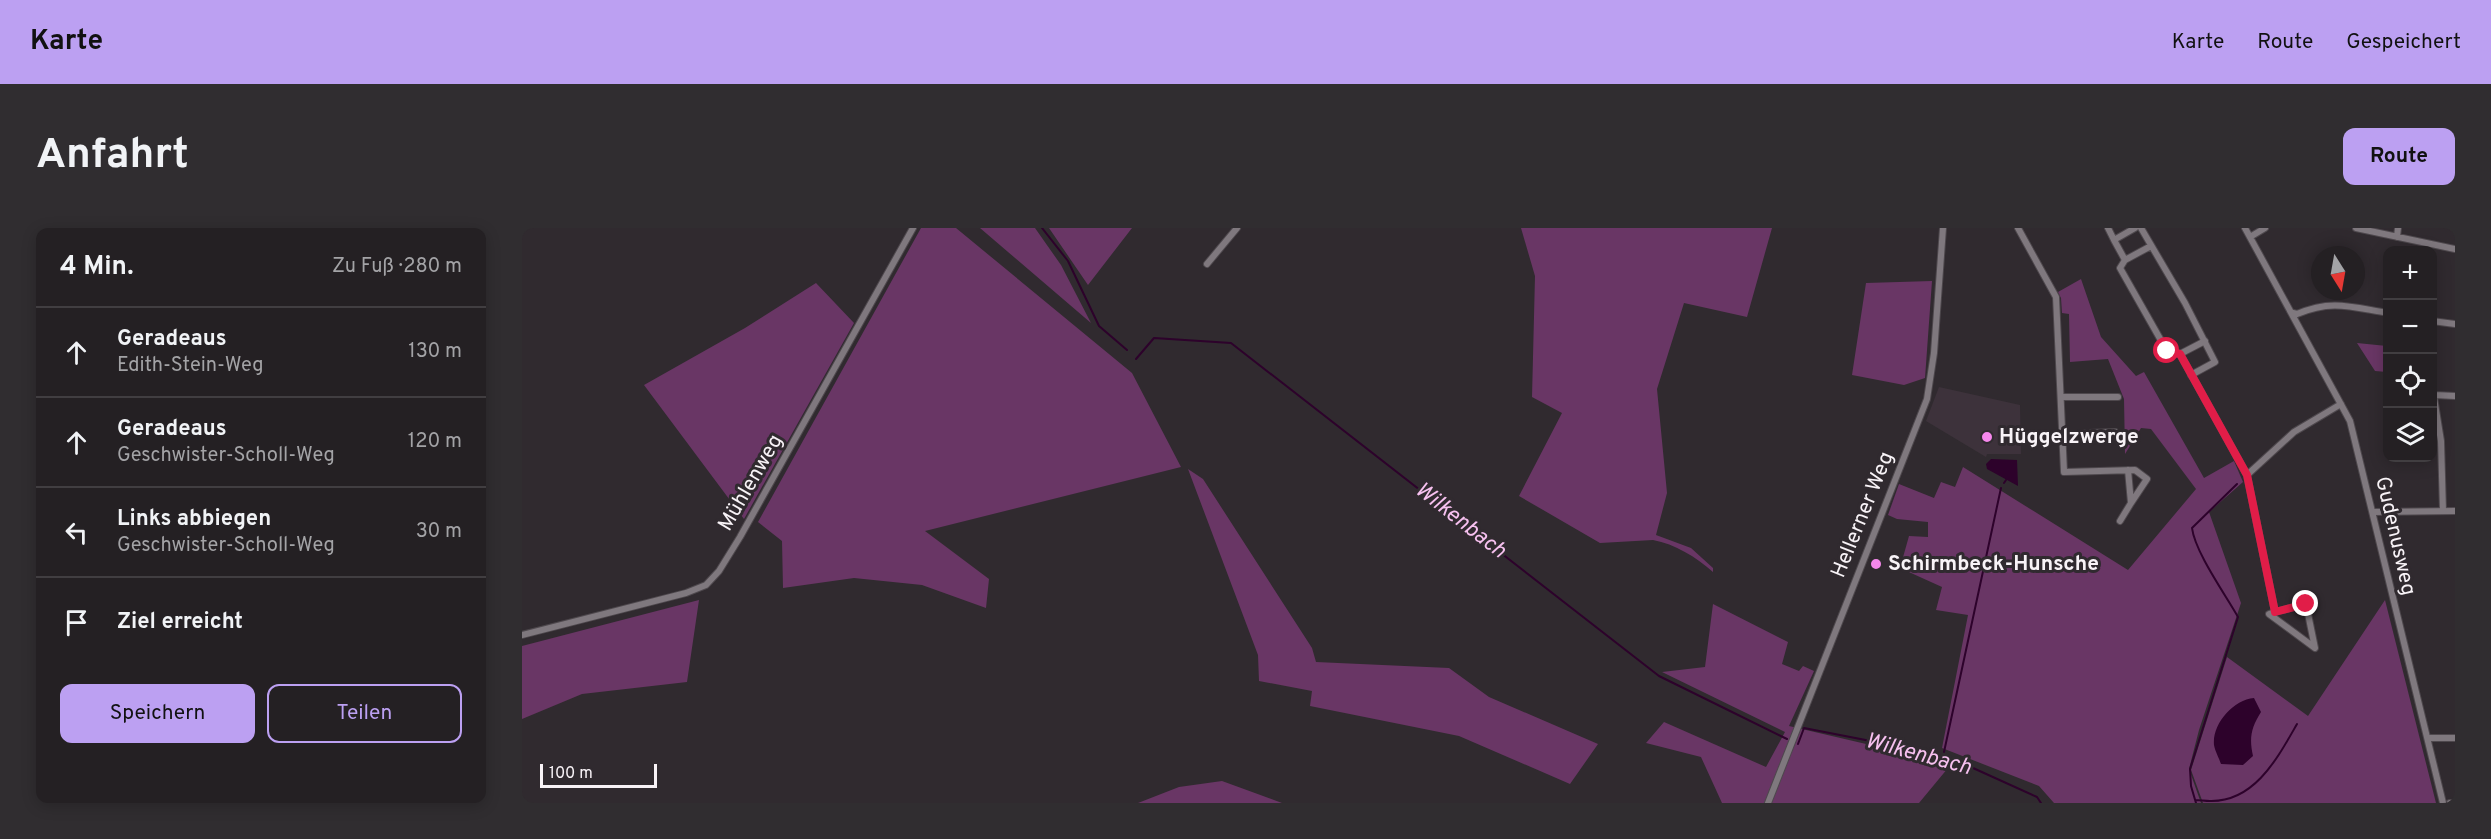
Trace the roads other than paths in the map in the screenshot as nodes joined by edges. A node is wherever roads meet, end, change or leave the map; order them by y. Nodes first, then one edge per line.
1 (913, 228) edge
2 (1237, 228) edge
3 (1943, 228) edge
4 (2018, 228) edge
5 (2108, 228) edge
6 (2135, 228) edge
7 (2141, 228) edge
8 (2245, 228) edge
9 (2265, 228) edge
10 (2356, 228) edge
11 (2398, 228) edge
12 (2250, 237) junction
13 (2397, 237) junction
14 (2114, 240) junction
15 (2151, 246) junction
16 (2455, 249) edge
17 (2125, 260) junction
18 (1207, 264) dead end
19 (2292, 313) junction
20 (2383, 313) edge
21 (2437, 322) edge
22 (2455, 324) edge
23 (2205, 341) junction
24 (2180, 354) junction
25 (2192, 375) junction
26 (2437, 395) edge
27 (2455, 396) edge
28 (2061, 397) junction
29 (2118, 397) dead end
30 (2341, 404) junction
31 (2437, 408) edge
32 (2115, 432) dead end
33 (2063, 434) junction
34 (2128, 470) junction
35 (2247, 475) junction
36 (2130, 503) junction
37 (2443, 511) junction
38 (2455, 511) edge
39 (2373, 512) junction
40 (2120, 521) dead end
41 (2275, 612) junction
42 (522, 636) edge
43 (2428, 738) junction
44 (2455, 738) edge
45 (2455, 802) edge
46 (1768, 803) edge
47 (2443, 803) edge
48 (2451, 803) edge

1 - 42 street, Mühlenweg
2 - 18 street
3 - 46 street, Hellerner Weg
4 - 28 street
5 - 14 street
6 - 14 street
7 - 15 street
8 - 12 street, Gudenusweg
9 - 12 street
10 - 13 street
11 - 13 street
12 - 19 street, Gudenusweg
13 - 16 street
14 - 17 street
15 - 17 street
15 - 23 street
17 - 24 street
19 - 20 street
19 - 30 street, Gudenusweg
21 - 22 street
23 - 24 street
23 - 25 street
24 - 25 street
25 - 35 street
26 - 27 street
28 - 29 street
28 - 33 street
30 - 35 street
30 - 39 street, Gudenusweg
31 - 37 street
32 - 33 street
33 - 34 street
34 - 36 street
34 - 36 street
35 - 41 street
36 - 40 street
37 - 38 street
37 - 39 street
39 - 43 street, Gudenusweg
41 - 41 street
43 - 44 street
43 - 47 street, Gudenusweg
45 - 48 street

